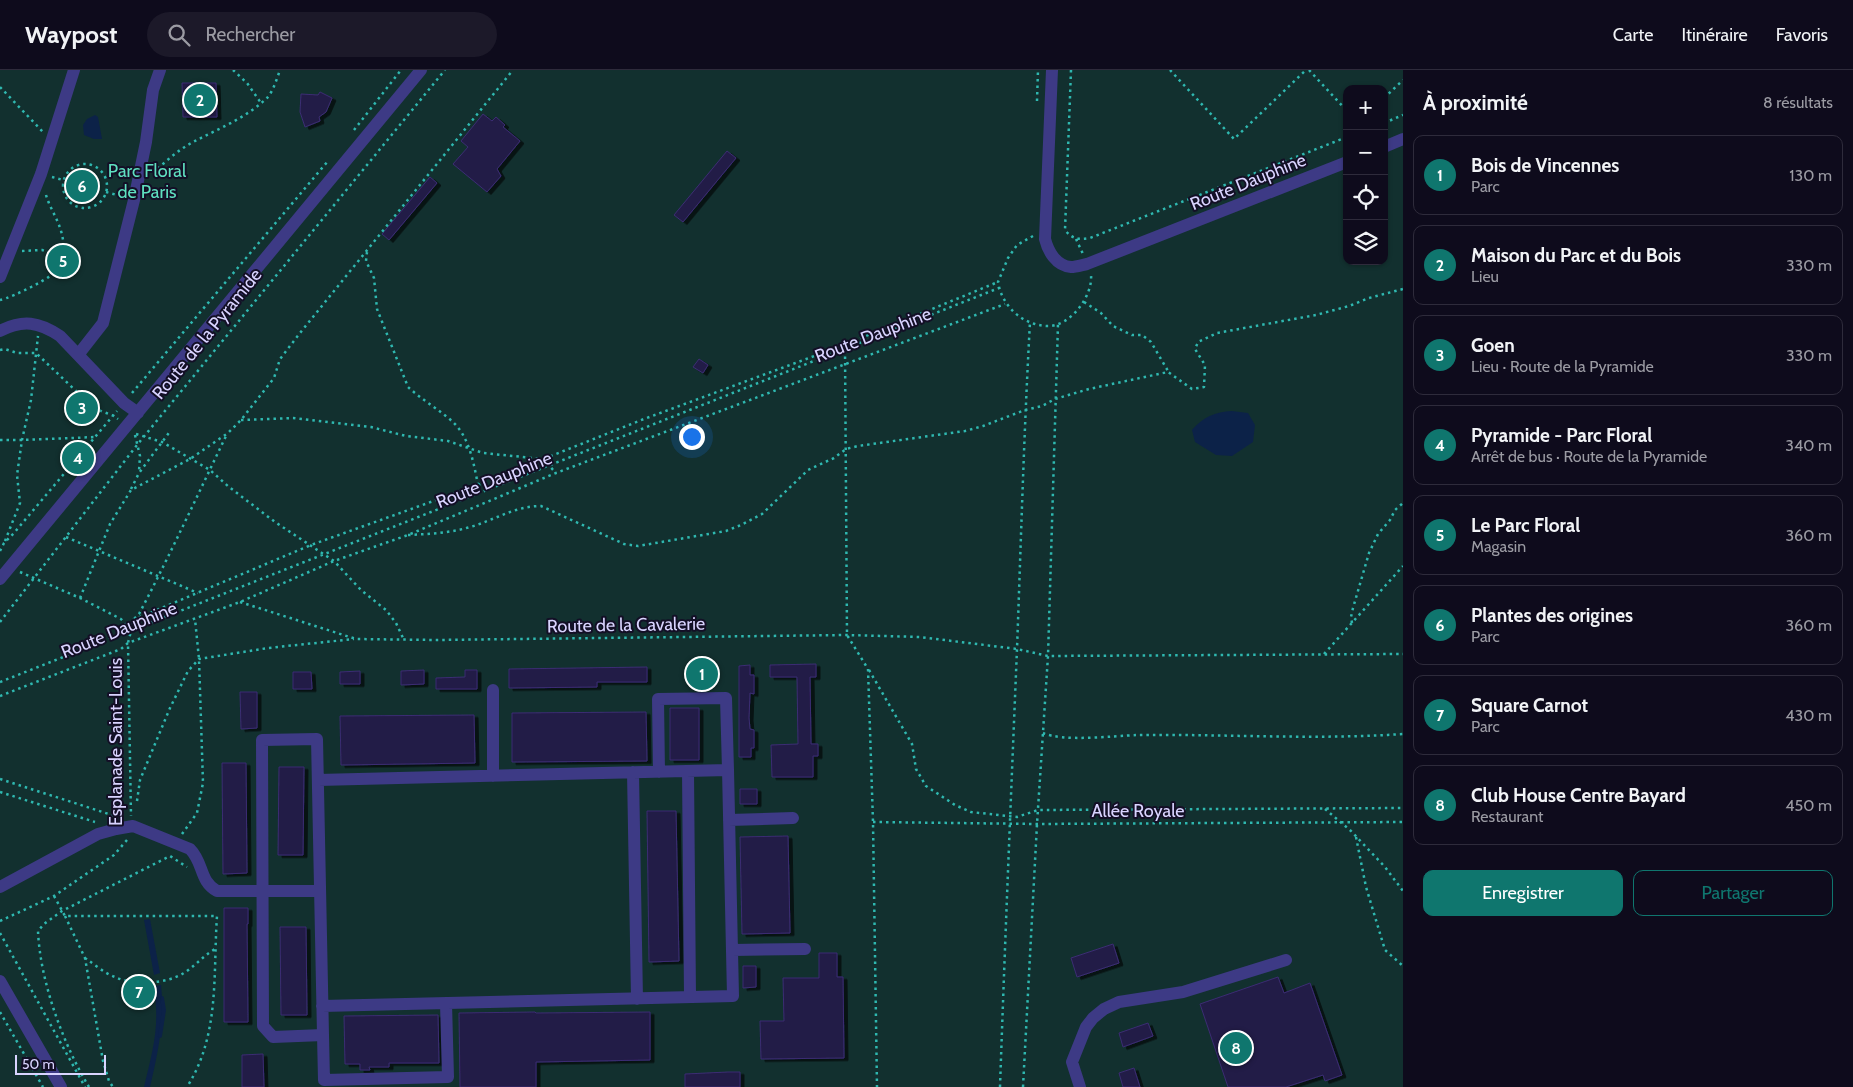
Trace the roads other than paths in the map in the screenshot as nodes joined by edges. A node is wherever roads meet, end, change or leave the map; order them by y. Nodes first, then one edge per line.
1 (74, 70) edge
2 (160, 70) edge
3 (420, 70) edge
4 (1052, 70) edge
5 (1403, 139) edge
6 (1388, 145) edge
7 (1343, 164) edge
8 (0, 277) edge
9 (0, 331) edge
10 (78, 355) junction
11 (138, 413) junction
12 (0, 579) edge
13 (492, 690) dead end
14 (728, 770) junction
15 (688, 771) junction
16 (633, 772) junction
17 (659, 772) junction
18 (493, 776) junction
19 (318, 780) junction
20 (793, 818) dead end
21 (729, 820) junction
22 (0, 887) edge
23 (262, 891) junction
24 (320, 891) junction
25 (805, 949) dead end
26 (732, 950) junction
27 (1286, 960) dead end
28 (0, 982) edge
29 (690, 997) junction
30 (637, 999) junction
31 (446, 1003) junction
32 (322, 1006) junction
33 (323, 1036) junction
34 (329, 1084) edge
35 (61, 1087) edge
36 (1080, 1087) edge

1 - 8 street
2 - 10 street
3 - 11 street, Route de la Pyramide
4 - 7 street, Route Dauphine
5 - 6 street
9 - 10 street
10 - 11 street
11 - 12 street, Route de la Pyramide
13 - 18 street
14 - 15 street
14 - 17 street
14 - 21 street
15 - 17 street
15 - 29 street
16 - 17 street
16 - 18 street
16 - 30 street
18 - 19 street
19 - 23 street
19 - 24 street
20 - 21 street
21 - 26 street
22 - 23 street
23 - 24 street
23 - 33 street
24 - 32 street
25 - 26 street
26 - 29 street
27 - 36 street
28 - 35 street
29 - 30 street
30 - 31 street
31 - 32 street
31 - 34 street
32 - 33 street
33 - 34 street

